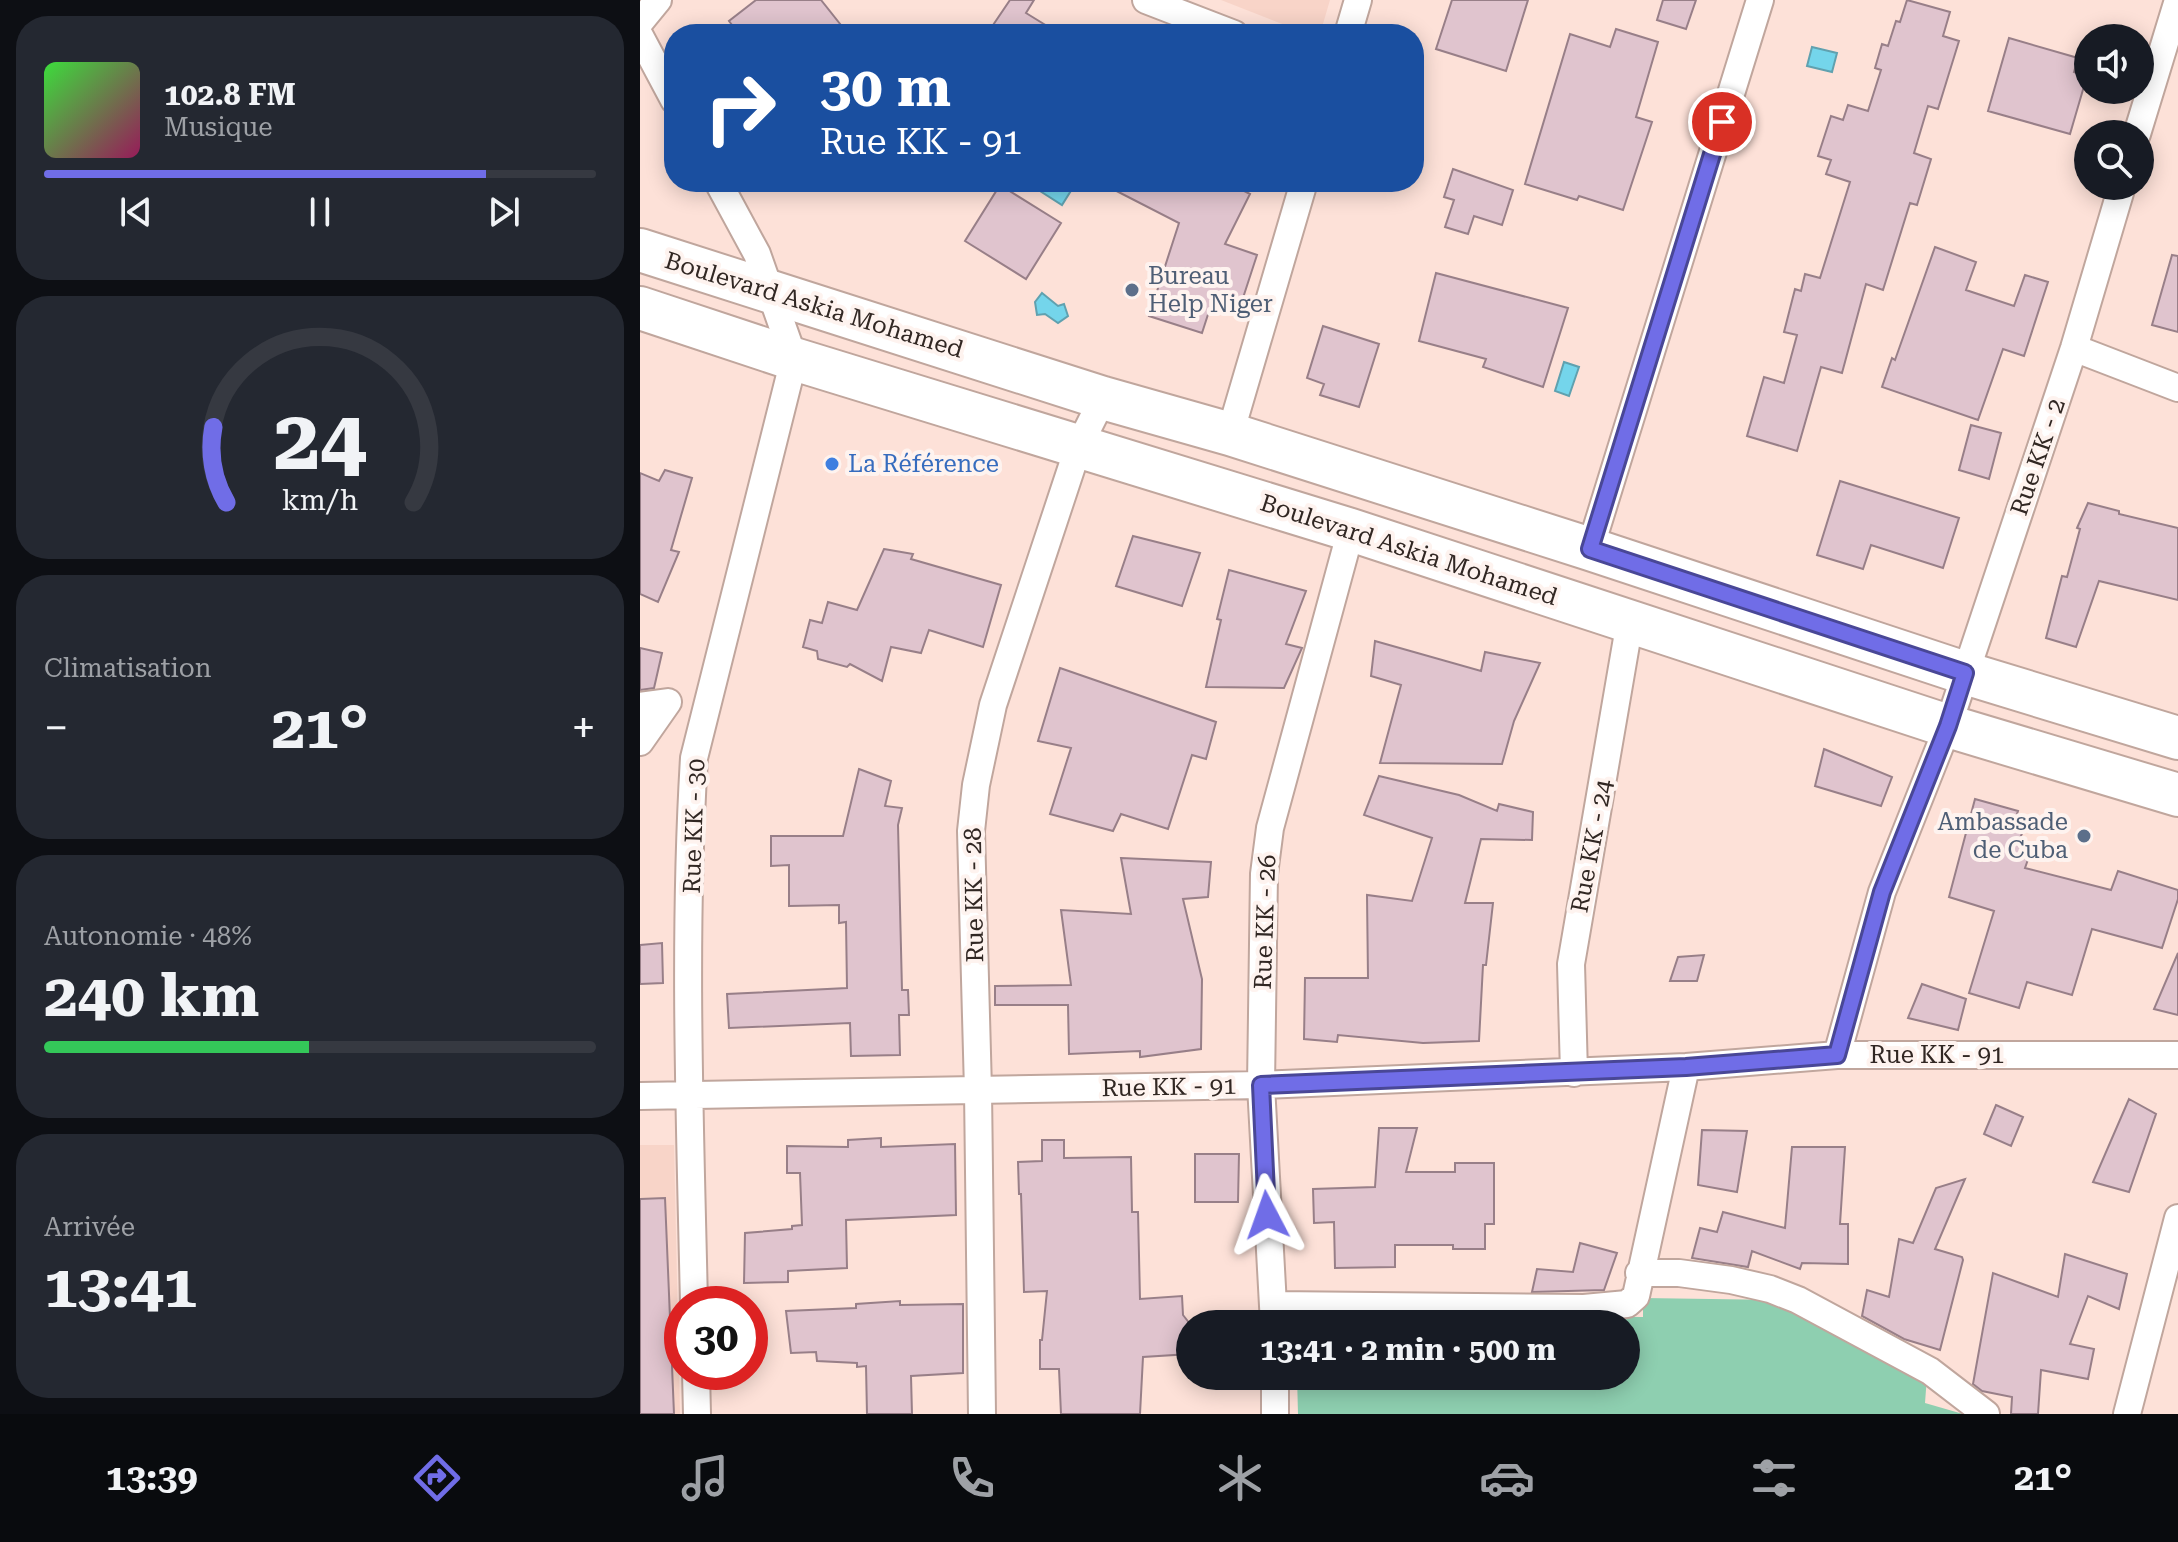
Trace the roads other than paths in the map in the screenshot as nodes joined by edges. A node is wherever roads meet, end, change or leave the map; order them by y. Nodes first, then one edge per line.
1 (658, 0) edge
2 (1146, 0) edge
3 (1358, 0) edge
4 (1760, 0) edge
5 (2178, 0) edge
6 (640, 22) edge
7 (1208, 24) edge
8 (1351, 24) edge
9 (640, 36) edge
10 (664, 81) edge
11 (2141, 120) edge
12 (723, 192) edge
13 (1301, 192) edge
14 (2118, 200) edge
15 (640, 250) edge
16 (772, 293) junction
17 (640, 308) edge
18 (2074, 348) junction
19 (794, 359) junction
20 (2178, 388) edge
21 (1103, 398) junction
22 (1230, 434) junction
23 (1078, 448) junction
24 (1351, 530) junction
25 (1590, 549) junction
26 (1630, 621) junction
27 (1965, 673) junction
28 (640, 706) edge
29 (1948, 726) junction
30 (2178, 738) edge
31 (640, 742) edge
32 (2178, 795) edge
33 (1837, 1055) junction
34 (2178, 1055) edge
35 (1686, 1067) junction
36 (1574, 1073) junction
37 (1261, 1085) junction
38 (978, 1090) junction
39 (689, 1095) junction
40 (640, 1096) edge
41 (2178, 1218) edge
42 (1639, 1273) junction
43 (694, 1286) edge
44 (1274, 1310) edge
45 (1480, 1310) edge
46 (696, 1390) edge
47 (1275, 1390) edge
48 (697, 1414) edge
49 (982, 1414) edge
50 (1275, 1414) edge
51 (1986, 1414) edge
52 (2127, 1414) edge

1 - 6 street
2 - 7 street
3 - 8 street
4 - 25 street
5 - 11 street
9 - 10 street
12 - 16 street
13 - 22 street
14 - 18 street, Rue KK - 2
15 - 16 main road, Boulevard Askia Mohamed
16 - 19 street
16 - 21 main road, Boulevard Askia Mohamed
17 - 19 main road, Boulevard Askia Mohamed
18 - 20 street
18 - 27 street, Rue KK - 2
19 - 23 main road, Boulevard Askia Mohamed
19 - 39 street, Rue KK - 30
21 - 22 main road, Boulevard Askia Mohamed
21 - 23 street, Rue KK - 28
22 - 25 main road, Boulevard Askia Mohamed
23 - 24 main road, Boulevard Askia Mohamed
23 - 38 street, Rue KK - 28
24 - 26 main road, Boulevard Askia Mohamed
24 - 37 street, Rue KK - 26
25 - 27 main road, Boulevard Askia Mohamed
26 - 29 main road, Boulevard Askia Mohamed
26 - 36 street, Rue KK - 24
27 - 29 street, Rue KK - 2
27 - 30 main road, Boulevard Askia Mohamed
28 - 31 street
29 - 32 main road, Boulevard Askia Mohamed
29 - 33 street, Rue KK - 2
33 - 34 street, Rue KK - 91
33 - 35 street, Rue KK - 91
35 - 36 street, Rue KK - 91
35 - 42 street
36 - 37 street, Rue KK - 91
37 - 38 street, Rue KK - 91
37 - 44 street, Rue KK - 26
38 - 39 street, Rue KK - 91
38 - 49 street, Rue KK - 28
39 - 40 street, Rue KK - 91
39 - 43 street, Rue KK - 30
41 - 52 street
42 - 45 street
42 - 51 street
46 - 48 street
47 - 50 street

